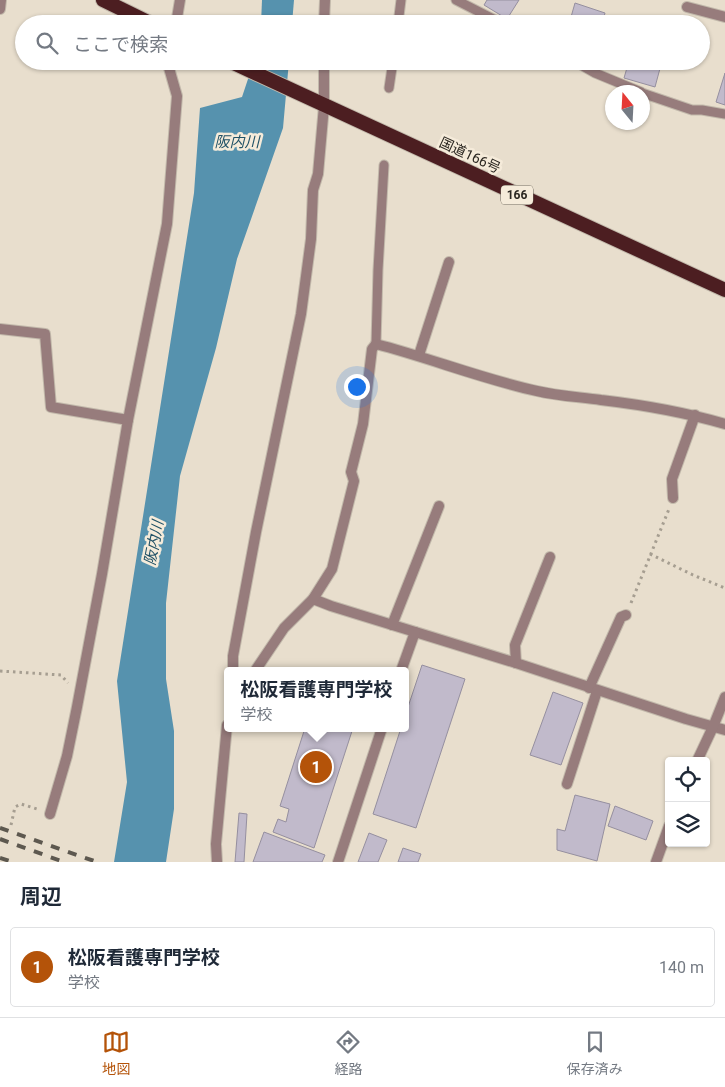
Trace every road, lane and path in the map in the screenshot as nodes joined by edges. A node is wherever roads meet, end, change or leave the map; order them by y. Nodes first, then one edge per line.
1 (1, 0) edge
2 (103, 0) edge
3 (180, 0) edge
4 (325, 0) edge
5 (401, 0) edge
6 (456, 0) edge
7 (687, 8) dead end
8 (0, 9) edge
9 (134, 15) edge
10 (178, 15) edge
11 (324, 15) edge
12 (399, 15) edge
13 (485, 15) edge
14 (725, 17) edge
15 (170, 70) edge
16 (248, 70) edge
17 (324, 70) edge
18 (392, 70) edge
19 (590, 70) edge
20 (623, 85) edge
21 (389, 88) dead end
22 (650, 96) edge
23 (324, 106) junction
24 (725, 114) edge
25 (384, 165) dead end
26 (449, 262) dead end
27 (725, 290) edge
28 (0, 329) edge
29 (376, 344) junction
30 (419, 355) junction
31 (695, 415) junction
32 (128, 420) junction
33 (725, 424) edge
34 (673, 498) joint
35 (439, 506) dead end
36 (650, 554) junction
37 (550, 558) dead end
38 (725, 588) edge
39 (313, 599) junction
40 (626, 615) joint
41 (392, 625) junction
42 (415, 632) junction
43 (516, 663) junction
44 (233, 667) edge
45 (258, 667) edge
46 (403, 667) edge
47 (0, 671) edge
48 (593, 689) junction
49 (725, 697) edge
50 (77, 707) junction
51 (714, 727) junction
52 (725, 730) edge
53 (226, 732) edge
54 (381, 732) edge
55 (699, 757) edge
56 (566, 784) dead end
57 (20, 804) dead end
58 (50, 814) dead end
59 (12, 825) dead end
60 (665, 837) edge
61 (217, 862) edge
62 (338, 862) edge
63 (656, 862) edge

1 - 8 street
2 - 9 highway
3 - 10 street
4 - 11 street
5 - 12 lane
6 - 13 lane
7 - 14 street
15 - 32 street
16 - 23 highway, 国道166号 / 166
17 - 23 street
18 - 21 lane
19 - 20 lane
22 - 24 lane
23 - 27 highway, 国道166号 / 166
23 - 44 street
25 - 29 lane
26 - 30 street
28 - 32 street
29 - 30 street
29 - 39 street
30 - 31 street
31 - 33 street
31 - 34 street
32 - 50 street
34 - 36 path
35 - 41 street
36 - 38 path
36 - 40 path
37 - 43 street
39 - 41 street
39 - 45 street
40 - 48 street
41 - 42 street
42 - 43 street
42 - 46 street
43 - 48 street
47 - 50 path
48 - 51 street
48 - 56 street
49 - 51 street
50 - 58 street
51 - 52 street
51 - 55 street
53 - 61 street
54 - 62 street
57 - 59 path
60 - 63 street

